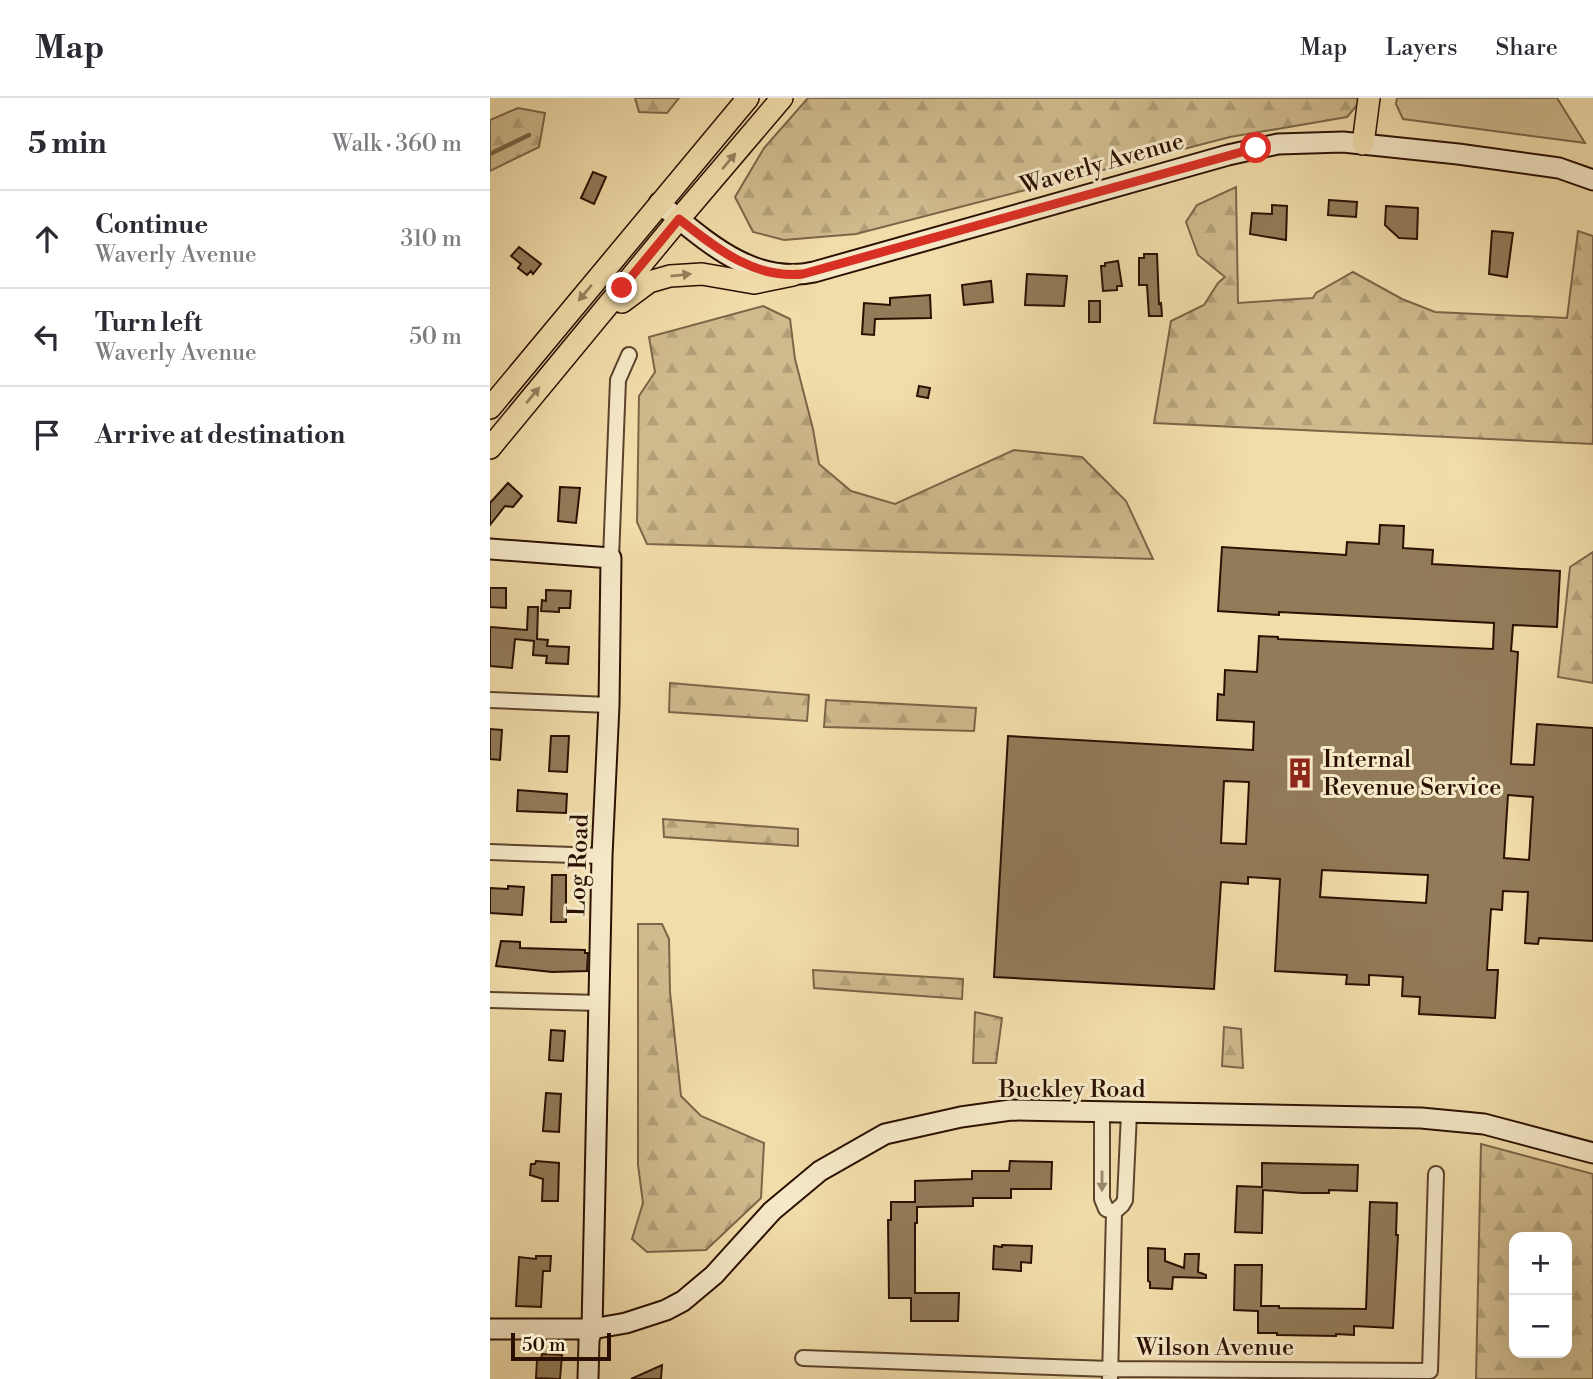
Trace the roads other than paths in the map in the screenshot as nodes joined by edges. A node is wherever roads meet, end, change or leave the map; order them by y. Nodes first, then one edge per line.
1 (748, 98) edge
2 (782, 98) edge
3 (1369, 98) edge
4 (1363, 144) junction
5 (1593, 166) edge
6 (1559, 168) junction
7 (1593, 180) edge
8 (660, 202) junction
9 (679, 219) junction
10 (793, 275) junction
11 (583, 335) junction
12 (629, 355) dead end
13 (490, 408) edge
14 (490, 448) edge
15 (490, 549) edge
16 (611, 558) junction
17 (490, 700) edge
18 (609, 705) junction
19 (490, 852) edge
20 (602, 856) junction
21 (490, 1000) edge
22 (599, 1003) junction
23 (1102, 1112) junction
24 (1129, 1113) junction
25 (1593, 1153) edge
26 (1436, 1174) dead end
27 (1114, 1212) junction
28 (490, 1329) edge
29 (592, 1329) junction
30 (803, 1358) dead end
31 (1110, 1374) edge
32 (588, 1379) edge

1 - 8 main road
9 -> 2 main road
3 - 4 main road
4 - 6 street, Waverly Avenue
4 - 10 street, Waverly Avenue
5 - 6 street, Waverly Avenue
6 - 7 street, Waverly Avenue
8 - 9 street, Waverly Avenue
8 -> 13 main road
9 - 10 street, Waverly Avenue
9 - 11 main road
11 -> 10 main road
14 -> 11 main road
12 - 16 street, Log Road
15 - 16 street
16 - 18 street, Log Road
17 - 18 street
18 - 20 street, Log Road
19 - 20 street
20 - 22 street, Log Road
21 - 22 street
22 - 29 street, Log Road
23 - 24 street, Buckley Road
23 -> 27 street
23 - 29 street, Buckley Road
24 - 25 street, Buckley Road
24 - 27 street
26 - 31 street, Wilson Avenue
27 - 31 street
28 - 29 street, Buckley Road
29 - 32 street, Log Road
30 - 31 street, Wilson Avenue

